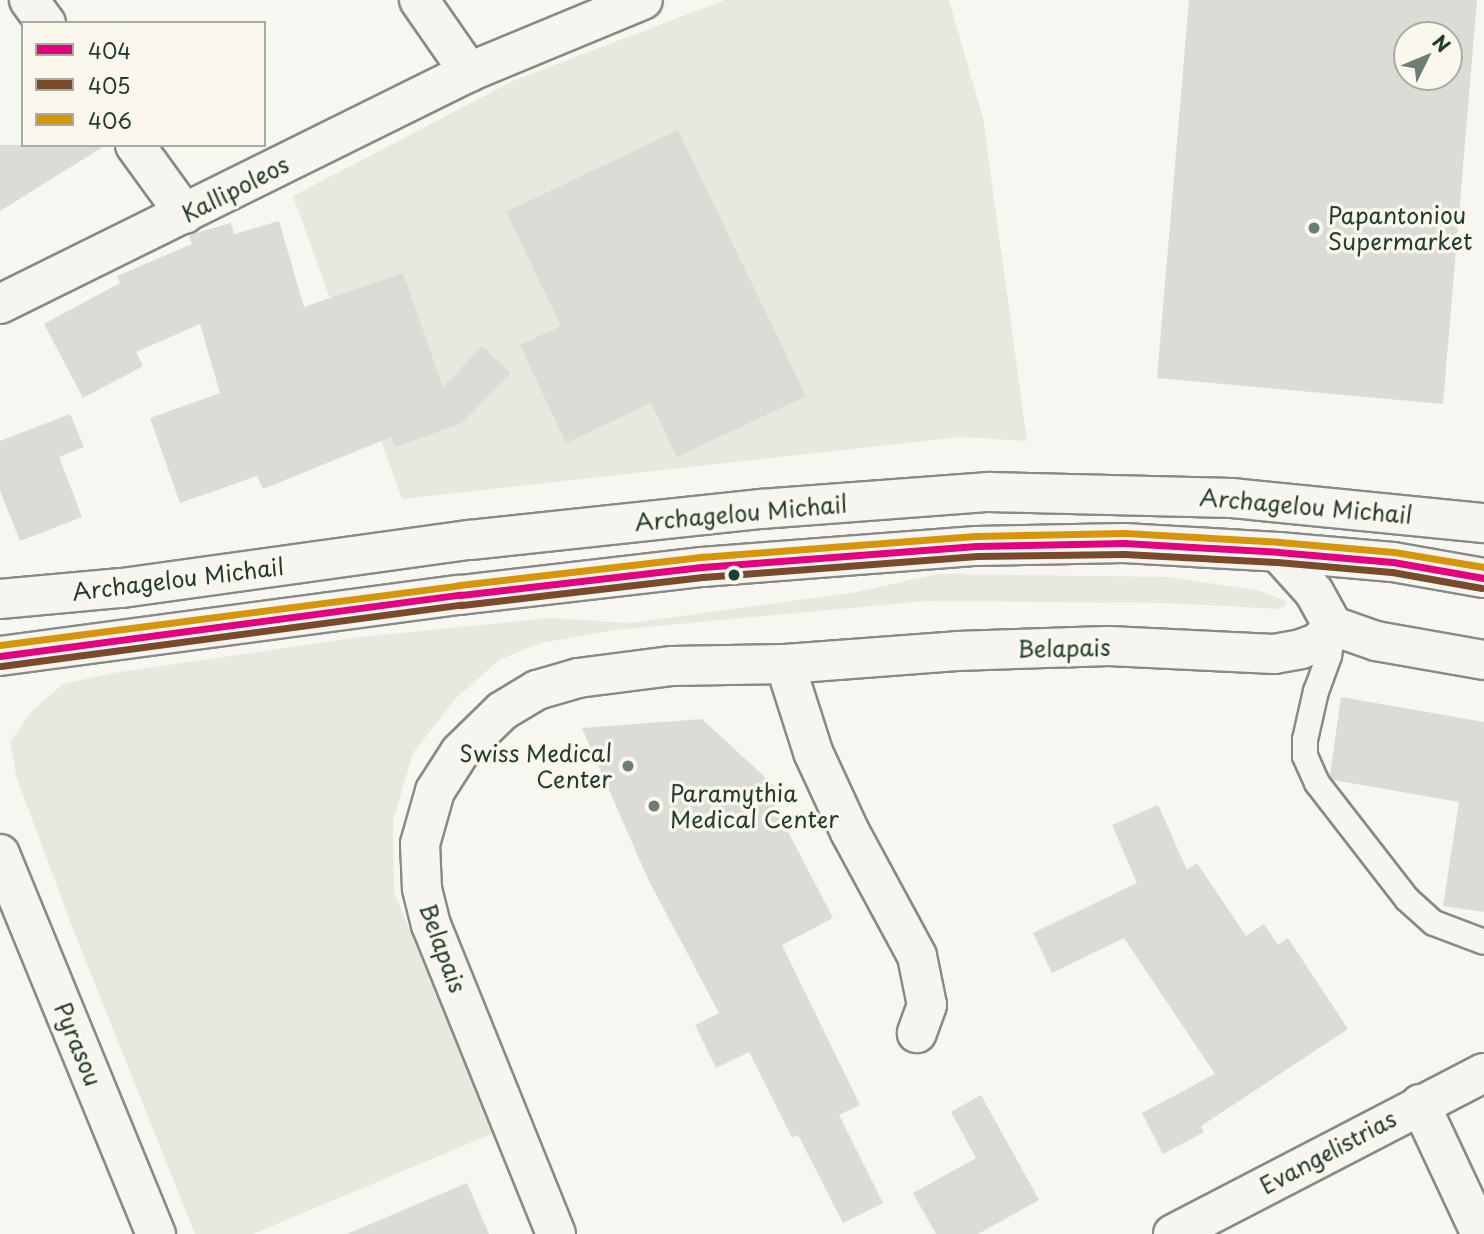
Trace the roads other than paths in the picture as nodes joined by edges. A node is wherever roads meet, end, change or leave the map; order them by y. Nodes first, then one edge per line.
1 (29, 0) edge
2 (419, 0) edge
3 (643, 0) edge
4 (45, 21) edge
5 (469, 72) junction
6 (136, 147) edge
7 (185, 214) junction
8 (0, 304) edge
9 (1484, 523) edge
10 (1279, 552) junction
11 (1484, 578) edge
12 (0, 599) edge
13 (1334, 626) junction
14 (0, 656) edge
15 (1484, 660) edge
16 (785, 664) junction
17 (0, 854) edge
18 (1484, 942) edge
19 (917, 1033) dead end
20 (1484, 1073) edge
21 (1420, 1104) junction
22 (156, 1234) edge
23 (556, 1234) edge
24 (1172, 1234) edge
25 (1481, 1234) edge

1 - 4 street
2 - 5 street
3 - 5 street, Kallipoleos
5 - 7 street, Kallipoleos
6 - 7 street
7 - 8 street, Kallipoleos
9 - 12 street, Archagelou Michail
10 - 11 street
10 - 13 street
10 - 14 street
13 - 15 street
13 - 16 street, Belapais
13 - 18 lane
16 - 19 street
16 - 23 street, Belapais
17 - 22 street, Pyrasou
20 - 21 street, Evangelistrias
21 - 24 street, Evangelistrias
21 - 25 street

